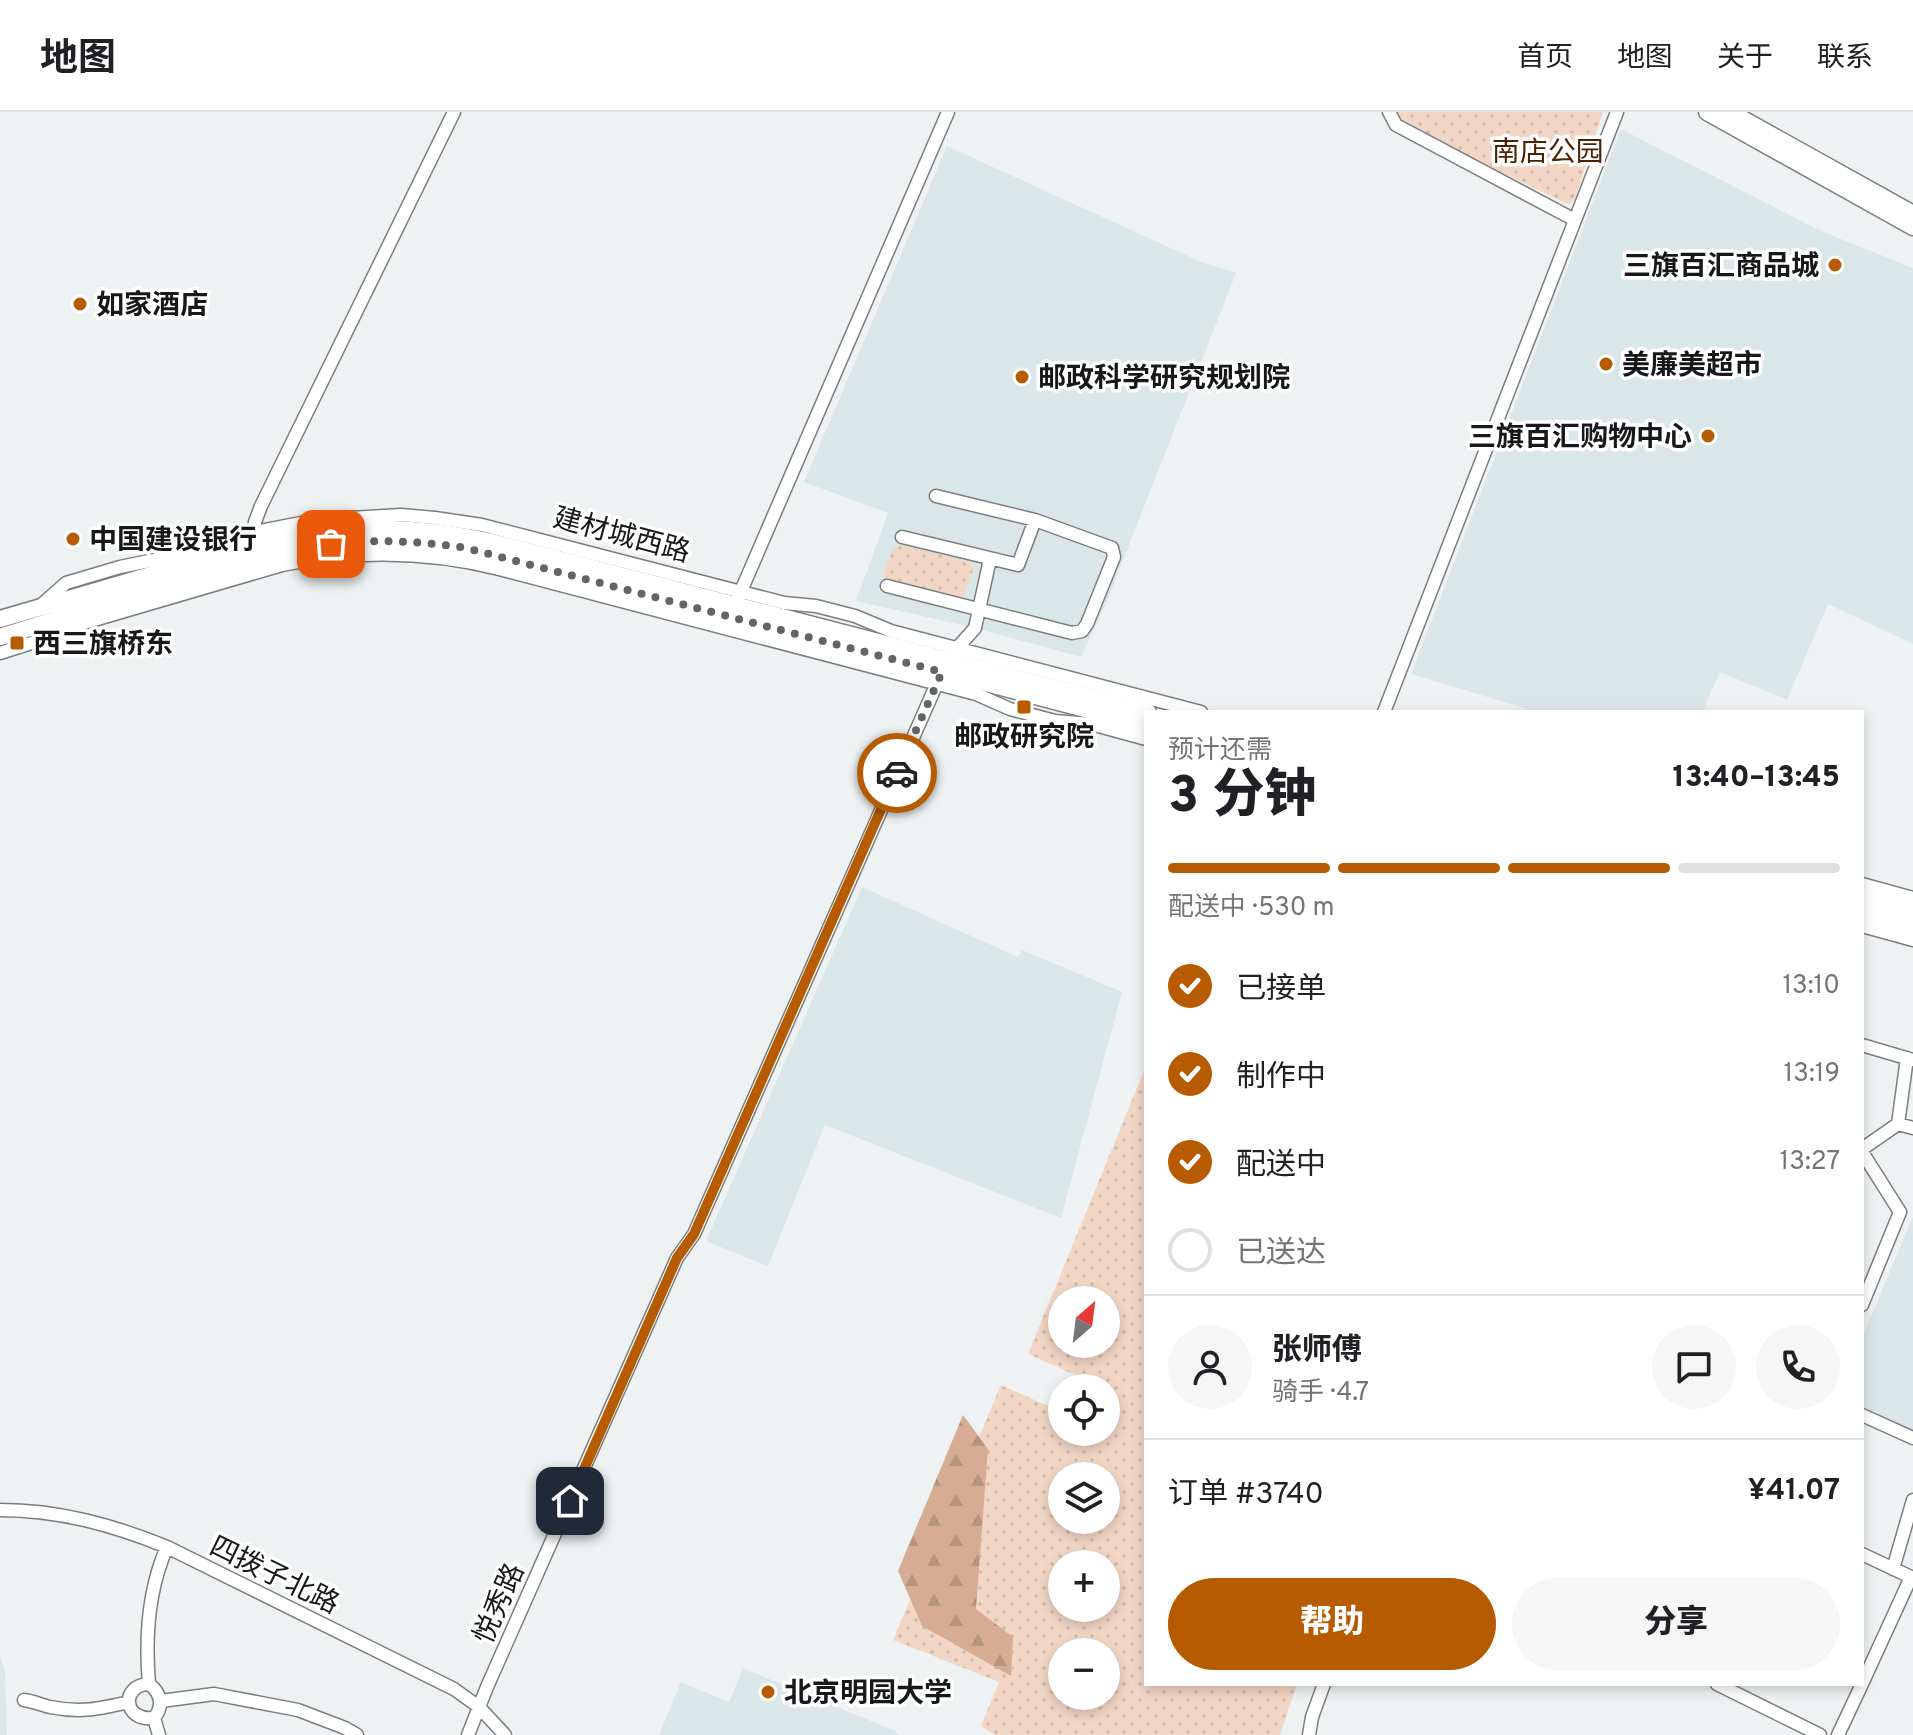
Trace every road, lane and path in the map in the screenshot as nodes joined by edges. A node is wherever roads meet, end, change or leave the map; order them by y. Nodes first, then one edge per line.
1 (454, 112) edge
2 (948, 112) edge
3 (1389, 112) edge
4 (1617, 112) edge
5 (1707, 112) edge
6 (1730, 112) edge
7 (1913, 214) edge
8 (1575, 220) junction
9 (1913, 227) edge
10 (936, 496) dead end
11 (1035, 520) junction
12 (902, 537) dead end
13 (256, 545) junction
14 (990, 559) junction
15 (887, 586) dead end
16 (738, 598) junction
17 (979, 608) junction
18 (0, 619) edge
19 (0, 637) edge
20 (0, 653) edge
21 (946, 666) junction
22 (1190, 710) edge
23 (1385, 710) edge
24 (1144, 711) edge
25 (1144, 724) edge
26 (1144, 738) edge
27 (1864, 885) edge
28 (1864, 898) edge
29 (1913, 898) edge
30 (1913, 911) edge
31 (1864, 923) edge
32 (1864, 923) edge
33 (1913, 926) edge
34 (1913, 940) edge
35 (1864, 1046) edge
36 (1910, 1059) edge
37 (1898, 1124) junction
38 (1913, 1128) edge
39 (1864, 1150) edge
40 (1864, 1154) edge
41 (1907, 1215) edge
42 (1864, 1301) edge
43 (1864, 1416) edge
44 (1913, 1438) edge
45 (1913, 1500) edge
46 (0, 1510) edge
47 (167, 1547) junction
48 (1864, 1555) edge
49 (1893, 1569) junction
50 (1864, 1680) edge
51 (149, 1684) junction
52 (1323, 1686) edge
53 (1721, 1686) edge
54 (1861, 1686) edge
55 (24, 1700) dead end
56 (161, 1701) junction
57 (129, 1702) junction
58 (479, 1707) junction
59 (154, 1718) junction
60 (159, 1735) edge
61 (357, 1735) edge
62 (468, 1735) edge
63 (505, 1735) edge
64 (1309, 1735) edge
65 (1820, 1735) edge
66 (1838, 1735) edge

1 - 13 street
2 - 16 street
3 - 8 street
4 - 8 street
5 - 9 main road
6 - 7 main road
8 - 23 street
10 - 11 street
11 - 14 street
11 - 17 street
12 - 14 street
13 - 16 main road, 建材城西路
13 - 18 main road, 建材城西路
13 - 19 main road, 建材城西路
13 - 21 main road, 建材城西路
14 - 17 street, 悦秀路
15 - 17 street
16 - 21 main road, 建材城西路
17 - 21 street, 悦秀路
20 - 21 street, 建材城西路
21 - 22 street, 建材城西路
21 - 24 main road, 建材城西路
21 - 25 main road, 建材城西路
21 - 26 street, 建材城西路
21 - 58 street, 悦秀路
27 - 29 street
28 - 30 main road
31 - 33 main road
32 - 34 street
35 - 36 street
36 - 37 street
37 - 38 street
37 - 39 street
40 - 41 street
41 - 42 street
43 - 44 street
45 - 49 street
46 - 47 street, 四拨子北路
47 - 51 street
47 - 58 street, 四拨子北路
48 - 49 street
49 - 50 street
51 - 56 street
51 - 57 street
52 - 64 street
53 - 65 street
54 - 66 street
55 - 57 street
56 - 59 street
56 - 61 street
57 - 59 street
58 - 62 street, 悦秀路
58 - 63 street, 四拨子北路
59 - 60 street

